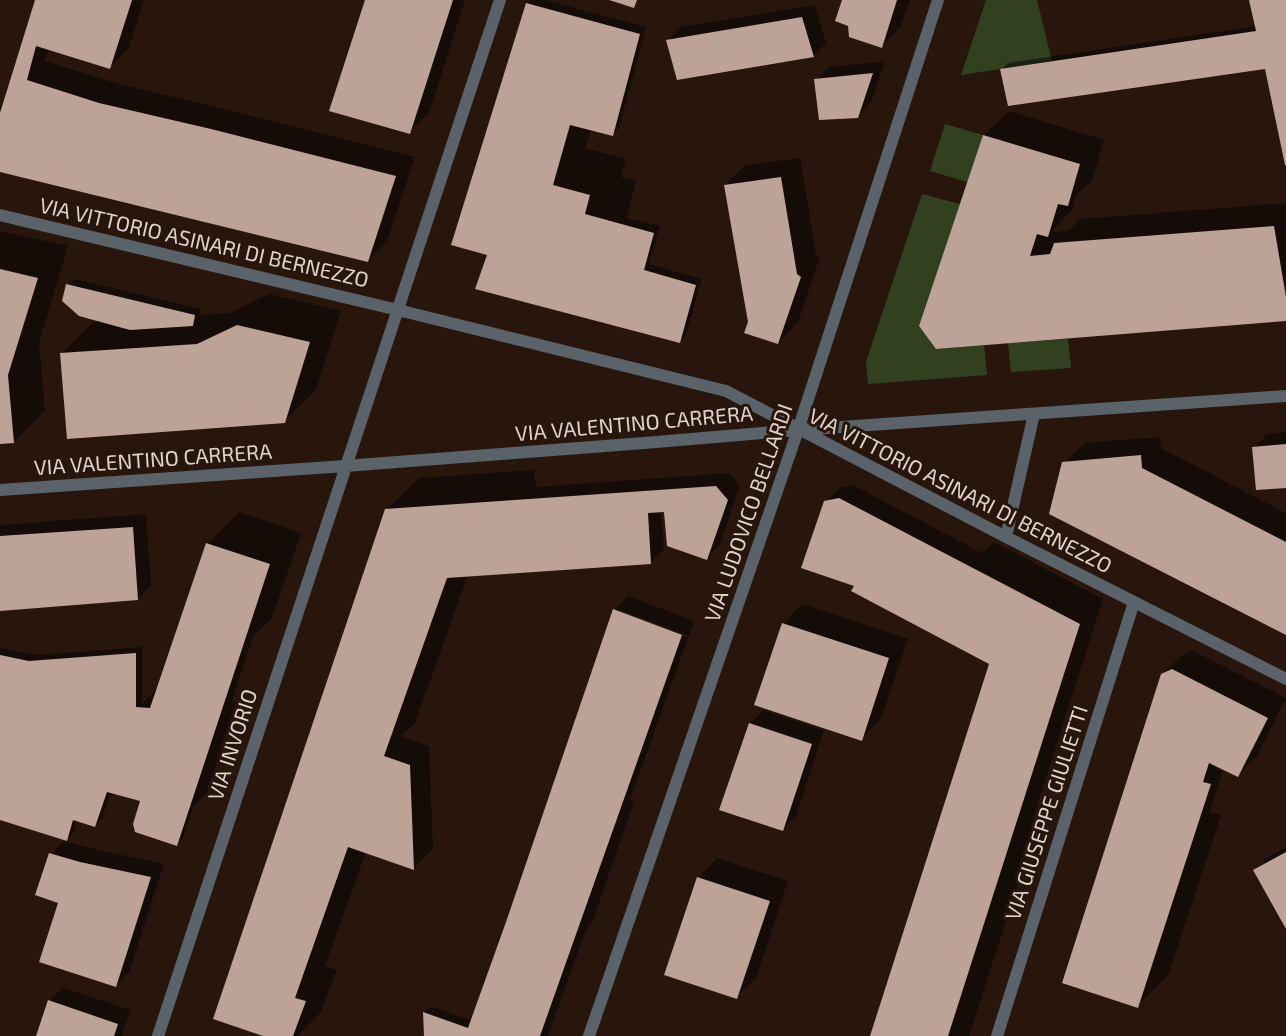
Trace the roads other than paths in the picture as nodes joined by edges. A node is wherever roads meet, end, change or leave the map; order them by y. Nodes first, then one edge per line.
1 (500, 0) edge
2 (938, 0) edge
3 (0, 214) edge
4 (399, 310) junction
5 (1286, 396) edge
6 (1034, 414) junction
7 (798, 430) junction
8 (345, 466) junction
9 (0, 490) edge
10 (1005, 537) junction
11 (1134, 602) junction
12 (1286, 679) edge
13 (158, 1036) edge
14 (590, 1036) edge
15 (997, 1036) edge

1 - 4 street
2 - 7 street, VIA LUDOVICO BELLARDI
3 - 4 street, VIA VITTORIO ASINARI DI BERNEZZO
4 - 7 street, VIA VITTORIO ASINARI DI BERNEZZO
4 - 8 street
5 - 6 street, VIA VALENTINO CARRERA
6 - 7 street, VIA VALENTINO CARRERA
6 - 10 street
7 - 8 street, VIA VALENTINO CARRERA
7 - 10 street, VIA VITTORIO ASINARI DI BERNEZZO
7 - 14 street, VIA LUDOVICO BELLARDI
8 - 9 street, VIA VALENTINO CARRERA
8 - 13 street, VIA INVORIO
10 - 11 street, VIA VITTORIO ASINARI DI BERNEZZO
11 - 12 street, VIA VITTORIO ASINARI DI BERNEZZO
11 - 15 street, VIA GIUSEPPE GIULIETTI

